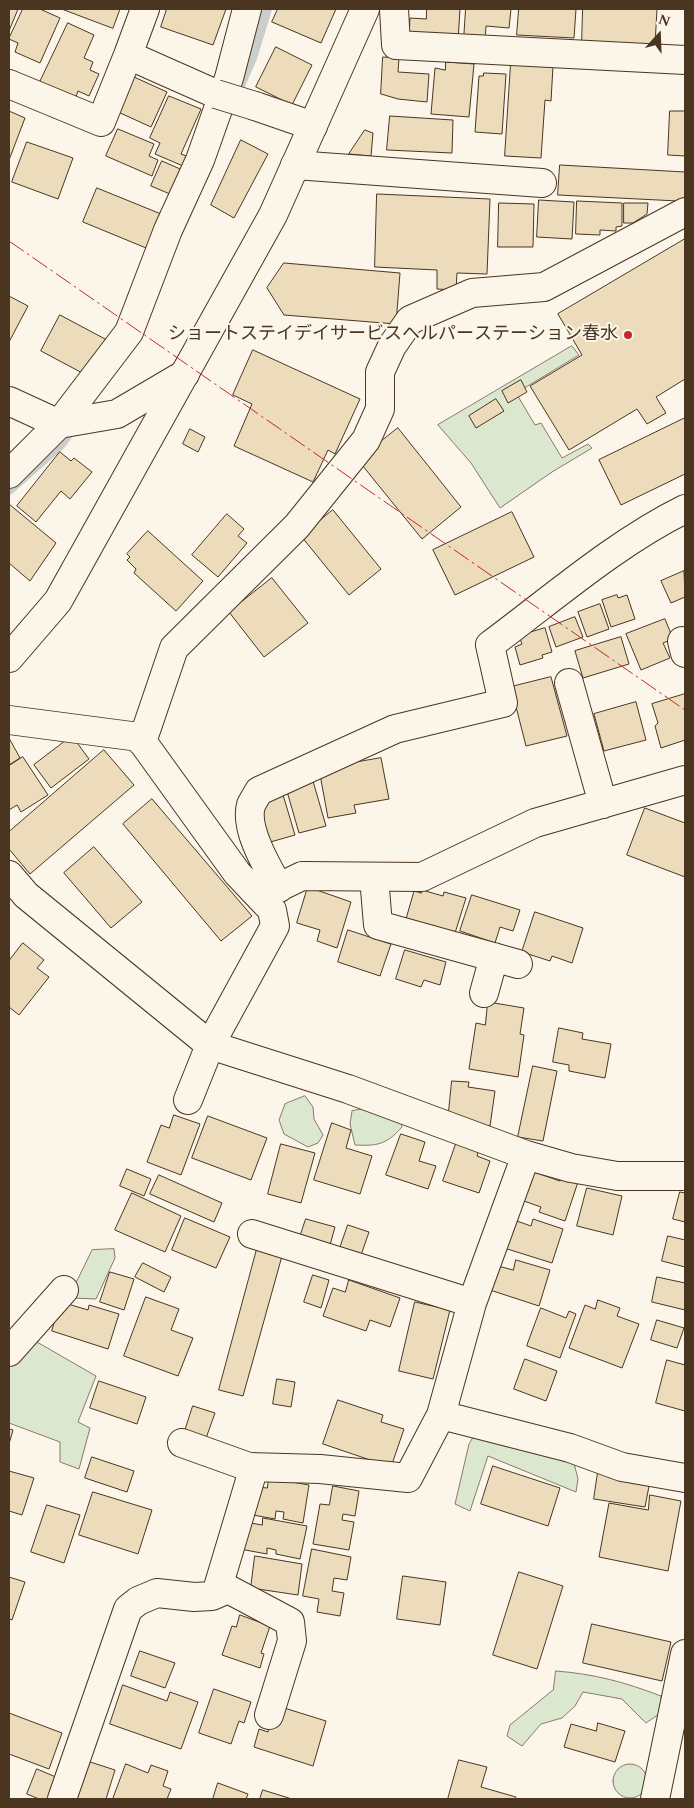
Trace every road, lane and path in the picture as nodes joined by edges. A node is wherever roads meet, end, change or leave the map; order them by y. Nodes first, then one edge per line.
1 (145, 9) edge
2 (248, 9) edge
3 (364, 9) edge
4 (394, 9) edge
5 (128, 55) junction
6 (685, 60) edge
7 (9, 84) edge
8 (313, 126) junction
9 (295, 165) junction
10 (542, 183) dead end
11 (685, 212) edge
12 (185, 374) junction
13 (9, 402) edge
14 (59, 424) junction
15 (9, 474) edge
16 (685, 509) edge
17 (9, 658) edge
18 (570, 683) dead end
19 (9, 720) edge
20 (142, 742) junction
21 (685, 780) edge
22 (603, 804) junction
23 (9, 875) edge
24 (374, 876) junction
25 (269, 892) junction
26 (484, 993) dead end
27 (210, 1045) junction
28 (188, 1100) dead end
29 (526, 1155) junction
30 (685, 1176) edge
31 (252, 1234) dead end
32 (64, 1290) dead end
33 (472, 1303) junction
34 (9, 1352) edge
35 (441, 1414) junction
36 (182, 1443) dead end
37 (254, 1467) junction
38 (685, 1478) edge
39 (216, 1594) junction
40 (684, 1670) edge
41 (269, 1715) dead end
42 (62, 1799) edge
43 (655, 1799) edge

1 - 5 street
2 - 14 street
3 - 8 street
4 - 6 street
5 - 7 street
5 - 8 street, bridge
8 - 9 street
9 - 10 street
9 - 12 street
11 - 20 street
12 - 14 street
12 - 17 street
13 - 14 street
14 - 15 street
16 - 25 street
18 - 22 street
19 - 20 street
20 - 25 street
21 - 22 street
22 - 24 street
23 - 27 street
24 - 25 street
24 - 26 street
25 - 27 street
27 - 28 street
27 - 29 street
29 - 30 street
29 - 33 street
31 - 33 street
32 - 34 street
33 - 35 street
35 - 37 street
35 - 38 street
36 - 37 street
37 - 39 street
39 - 41 street
39 - 42 street
40 - 43 street

